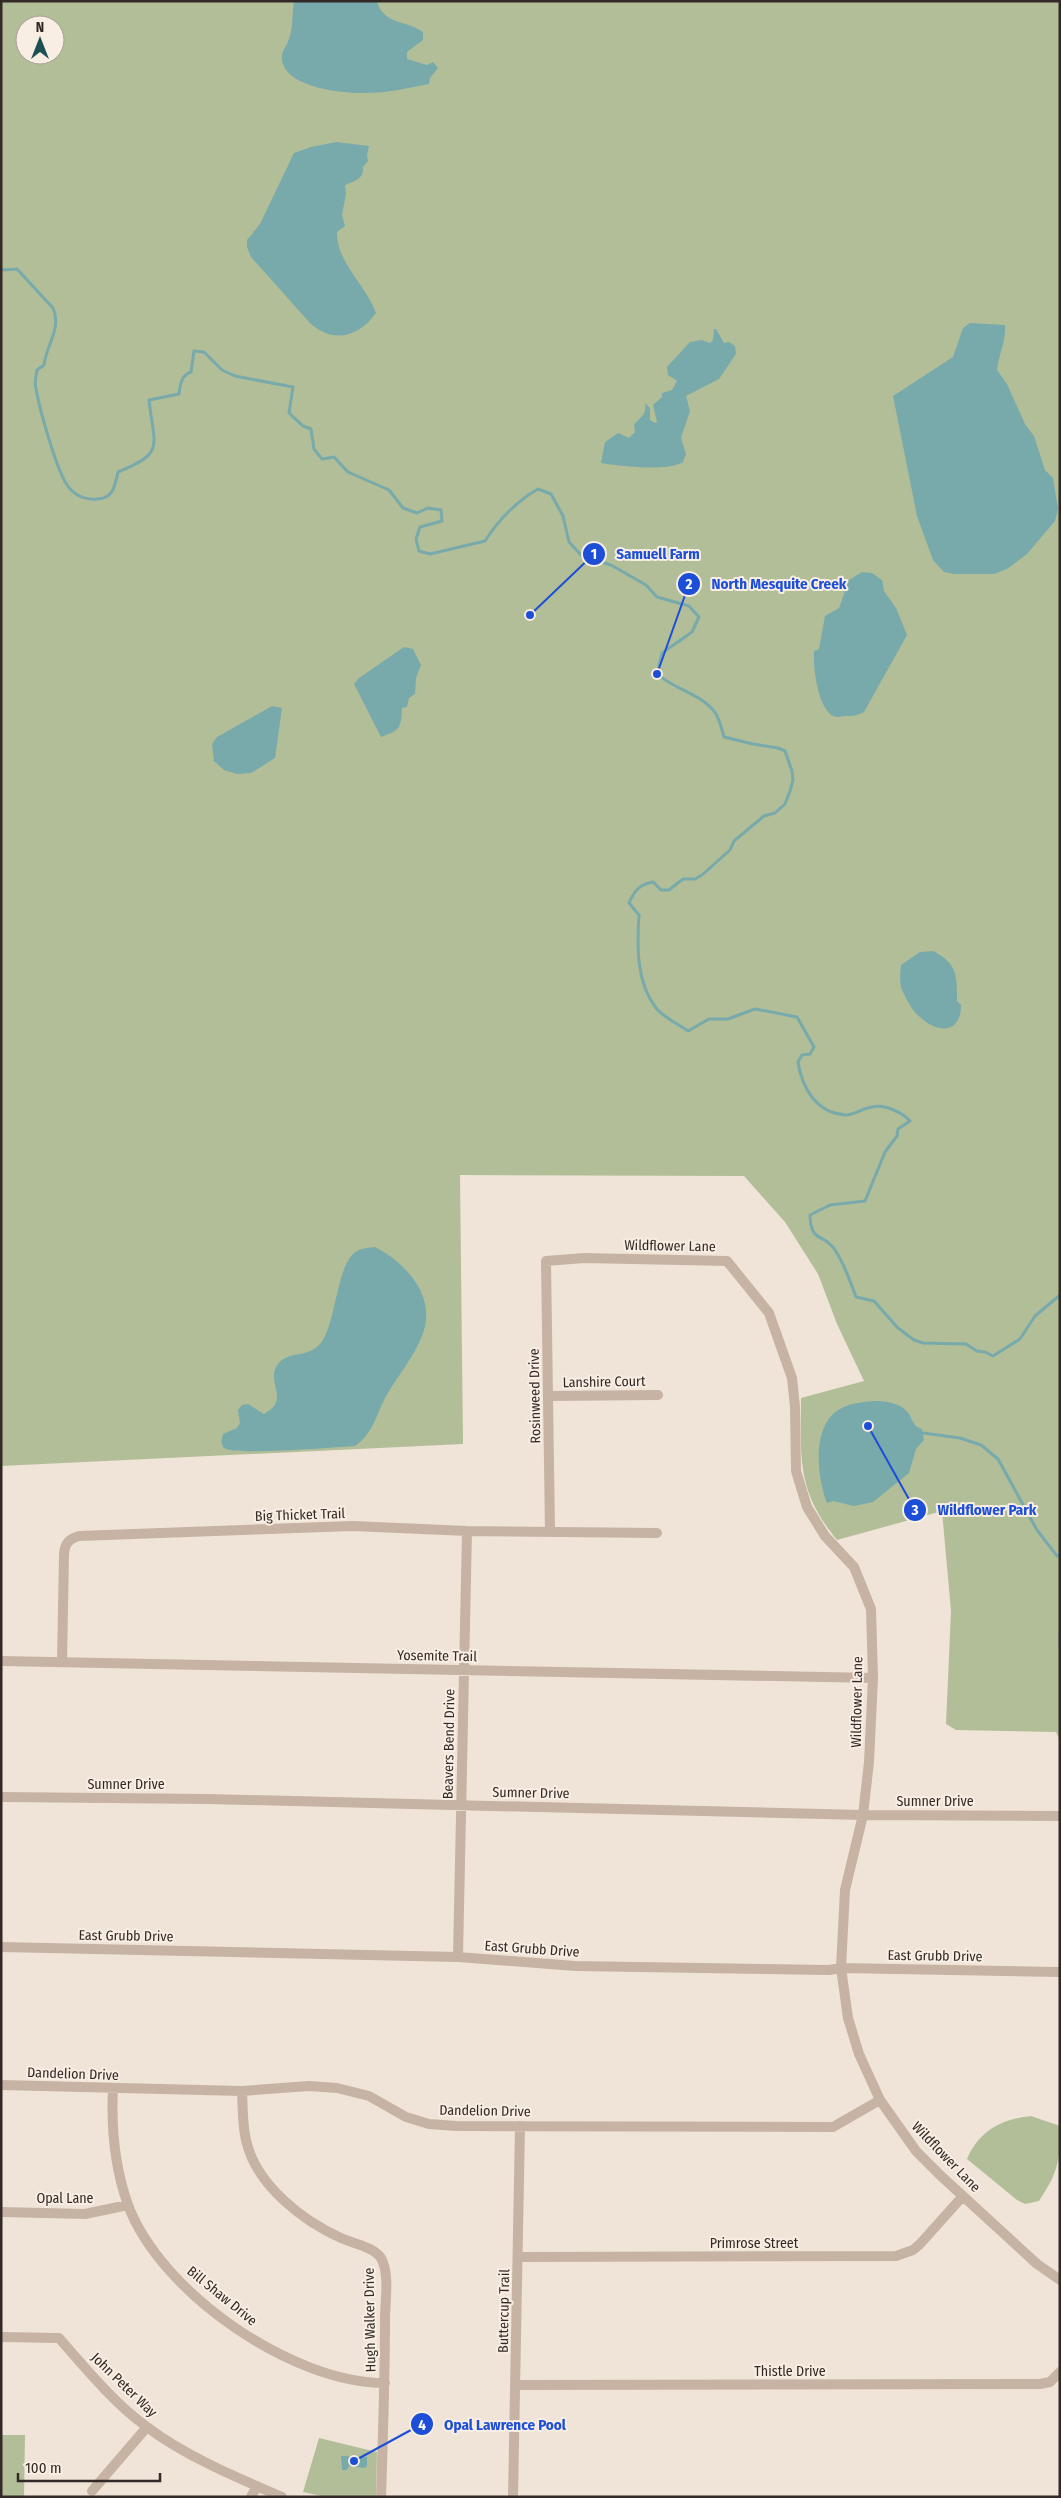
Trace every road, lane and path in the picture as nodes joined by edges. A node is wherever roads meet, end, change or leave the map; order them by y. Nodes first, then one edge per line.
1 (546, 1261) joint
2 (658, 1395) dead end
3 (550, 1396) junction
4 (467, 1531) junction
5 (550, 1531) junction
6 (657, 1533) dead end
7 (1, 1661) edge
8 (62, 1662) junction
9 (464, 1670) junction
10 (873, 1678) junction
11 (1, 1797) edge
12 (461, 1805) junction
13 (863, 1815) junction
14 (1060, 1816) edge
15 (1, 1947) edge
16 (458, 1957) junction
17 (841, 1968) junction
18 (1060, 1972) edge
19 (1, 2085) edge
20 (113, 2089) junction
21 (242, 2091) junction
22 (880, 2100) junction
23 (520, 2126) junction
24 (963, 2196) junction
25 (128, 2205) junction
26 (1, 2212) edge
27 (519, 2257) junction
28 (1060, 2280) edge
29 (1, 2337) edge
30 (1060, 2372) edge
31 (385, 2383) junction
32 (516, 2385) junction
33 (147, 2427) junction
34 (257, 2486) junction
35 (92, 2491) dead end
36 (251, 2497) edge
37 (282, 2497) edge
38 (381, 2497) edge
39 (513, 2497) edge

1 - 3 street, Rosinweed Drive
1 - 10 street, Wildflower Lane
2 - 3 street, Lanshire Court
3 - 5 street, Rosinweed Drive
4 - 5 street, Big Thicket Trail
4 - 8 street, Big Thicket Trail
4 - 9 street, Beavers Bend Drive
5 - 6 street, Big Thicket Trail
7 - 8 street, Yosemite Trail
8 - 9 street, Yosemite Trail
9 - 10 street, Yosemite Trail
9 - 12 street, Beavers Bend Drive
10 - 13 street, Wildflower Lane
11 - 12 street, Sumner Drive
12 - 13 street, Sumner Drive
12 - 16 street, Beavers Bend Drive
13 - 14 street, Sumner Drive
13 - 17 street, Wildflower Lane
15 - 16 street, East Grubb Drive
16 - 17 street, East Grubb Drive
17 - 18 street, East Grubb Drive
17 - 22 street, Wildflower Lane
19 - 20 street, Dandelion Drive
20 - 21 street, Dandelion Drive
20 - 25 street, Bill Shaw Drive
21 - 23 street, Dandelion Drive
21 - 31 street, Hugh Walker Drive
22 - 23 street, Dandelion Drive
22 - 24 street, Wildflower Lane
23 - 27 street, Buttercup Trail
24 - 27 street, Primrose Street
24 - 28 street, Wildflower Lane
25 - 26 street, Opal Lane
25 - 31 street, Bill Shaw Drive
27 - 32 street, Buttercup Trail
29 - 33 street, John Peter Way
30 - 32 street, Thistle Drive
31 - 38 street, Hugh Walker Drive
32 - 39 street, Buttercup Trail
33 - 34 street, John Peter Way
33 - 35 street
34 - 36 street
34 - 37 street, John Peter Way

